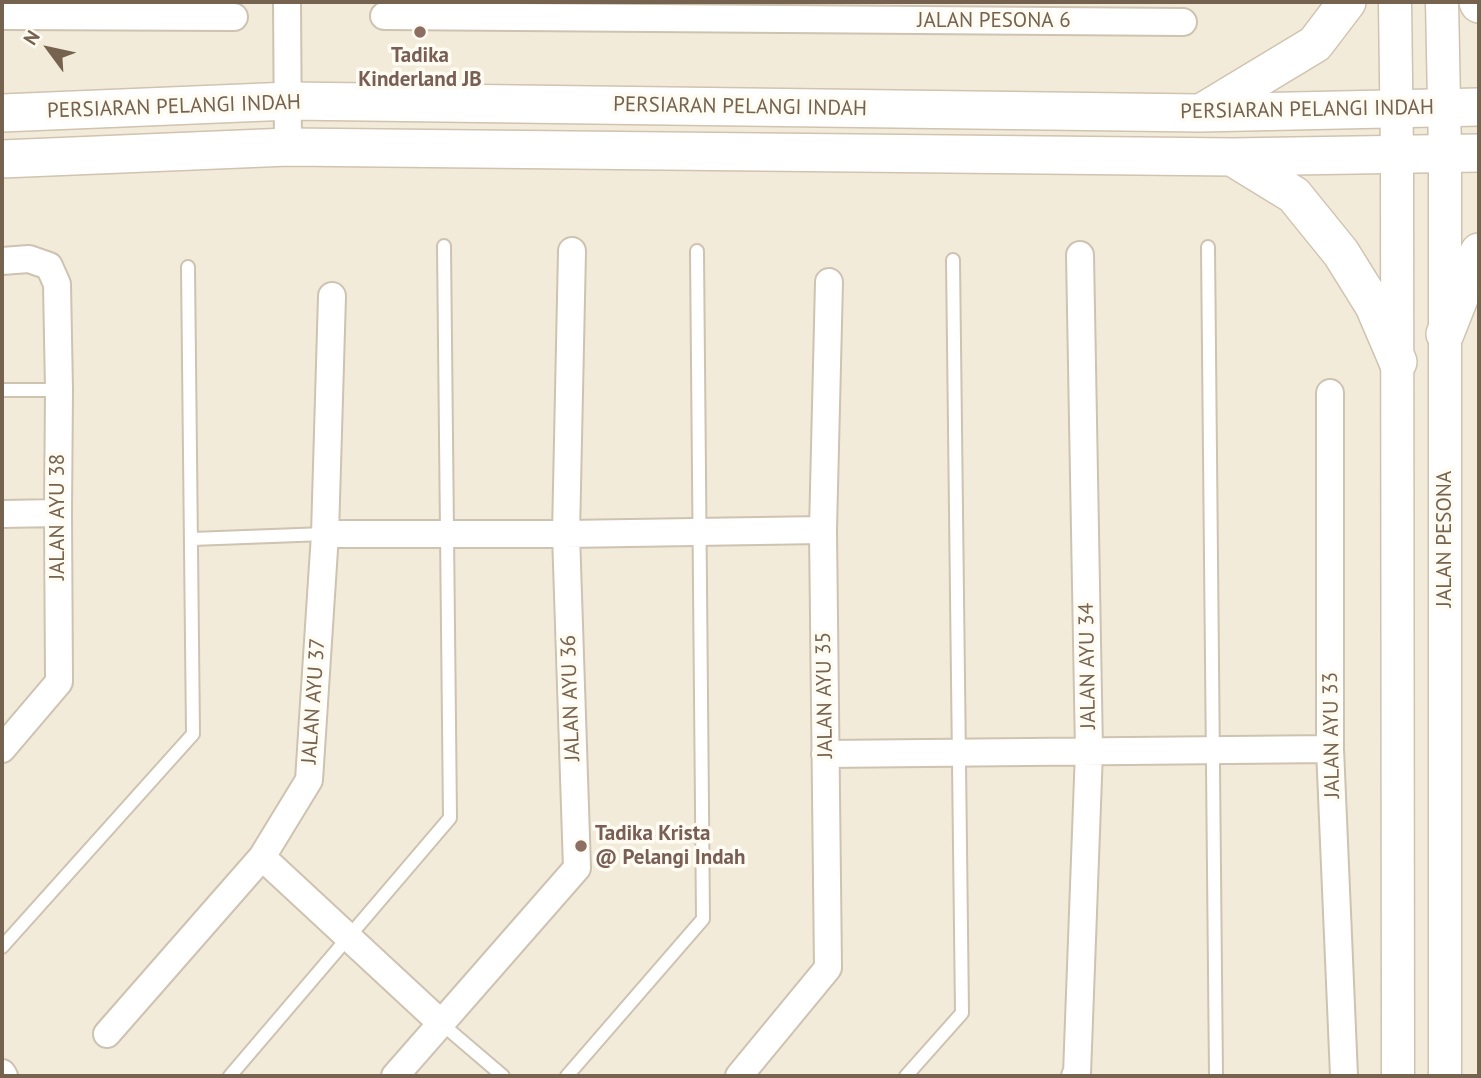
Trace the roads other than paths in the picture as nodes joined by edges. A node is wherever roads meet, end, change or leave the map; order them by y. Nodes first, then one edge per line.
1 (287, 2) edge
2 (1347, 2) edge
3 (1395, 2) edge
4 (1442, 2) edge
5 (822, 11) edge
6 (2, 16) edge
7 (384, 16) dead end
8 (234, 17) dead end
9 (1183, 22) dead end
10 (290, 101) junction
11 (1443, 107) junction
12 (1479, 107) edge
13 (1395, 109) junction
14 (2, 113) edge
15 (1200, 113) junction
16 (288, 147) junction
17 (1462, 153) edge
18 (1397, 154) junction
19 (1232, 157) junction
20 (2, 159) edge
21 (444, 246) dead end
22 (1208, 247) dead end
23 (572, 251) dead end
24 (697, 251) dead end
25 (1479, 253) edge
26 (1080, 255) dead end
27 (953, 260) dead end
28 (2, 261) edge
29 (188, 267) dead end
30 (829, 282) dead end
31 (332, 296) dead end
32 (1445, 334) junction
33 (1398, 362) junction
34 (2, 390) edge
35 (60, 390) junction
36 (1330, 393) dead end
37 (58, 513) junction
38 (2, 514) edge
39 (823, 530) junction
40 (700, 532) junction
41 (325, 534) junction
42 (447, 534) junction
43 (566, 534) junction
44 (192, 539) junction
45 (2, 749) edge
46 (1330, 749) junction
47 (1213, 750) junction
48 (1089, 751) junction
49 (958, 752) junction
50 (825, 754) junction
51 (262, 857) junction
52 (348, 937) junction
53 (2, 947) edge
54 (442, 1024) junction
55 (107, 1034) dead end
56 (230, 1076) edge
57 (395, 1076) edge
58 (503, 1076) edge
59 (567, 1076) edge
60 (739, 1076) edge
61 (906, 1076) edge
62 (1075, 1076) edge
63 (1216, 1076) edge
64 (1344, 1076) edge
65 (1398, 1076) edge
66 (1445, 1076) edge

1 - 10 street
2 - 15 main road
3 - 13 street
4 - 11 street, JALAN PESONA
5 - 7 street, JALAN PESONA 6
5 - 9 street, JALAN PESONA 6
6 - 8 street
10 - 14 main road, PERSIARAN PELANGI INDAH
10 - 15 main road, PERSIARAN PELANGI INDAH
10 - 16 street
11 - 12 main road, PERSIARAN PELANGI INDAH
11 - 13 main road, PERSIARAN PELANGI INDAH
11 - 17 street, JALAN PESONA
13 - 15 main road, PERSIARAN PELANGI INDAH
13 - 18 street
16 - 19 main road, PERSIARAN PELANGI INDAH
16 - 20 main road, PERSIARAN PELANGI INDAH
17 - 18 main road, PERSIARAN PELANGI INDAH
17 - 32 street, JALAN PESONA
18 - 19 main road, PERSIARAN PELANGI INDAH
18 - 33 street
19 - 33 main road
21 - 42 lane
22 - 47 lane
23 - 43 street, JALAN AYU 36
24 - 40 lane
25 - 32 main road
26 - 48 street, JALAN AYU 34
27 - 49 lane
28 - 35 street, JALAN AYU 38
29 - 44 lane
30 - 39 street, JALAN AYU 35
31 - 41 street, JALAN AYU 37
32 - 66 street, JALAN PESONA
33 - 65 street
34 - 35 lane
35 - 37 street, JALAN AYU 38
36 - 46 street, JALAN AYU 33
37 - 38 street
37 - 45 street, JALAN AYU 38
39 - 40 street
39 - 50 street, JALAN AYU 35
40 - 43 street
40 - 59 lane
41 - 42 street
41 - 44 lane
41 - 51 street, JALAN AYU 37
42 - 43 street
42 - 52 lane
43 - 54 street, JALAN AYU 36
44 - 53 lane
46 - 47 street
46 - 64 street, JALAN AYU 33
47 - 48 street
47 - 63 lane
48 - 49 street
48 - 62 street, JALAN AYU 34
49 - 50 street
49 - 61 lane
50 - 60 street, JALAN AYU 35
51 - 52 street
51 - 55 street, JALAN AYU 37
52 - 54 street
52 - 56 lane
54 - 57 street, JALAN AYU 36
54 - 58 lane

